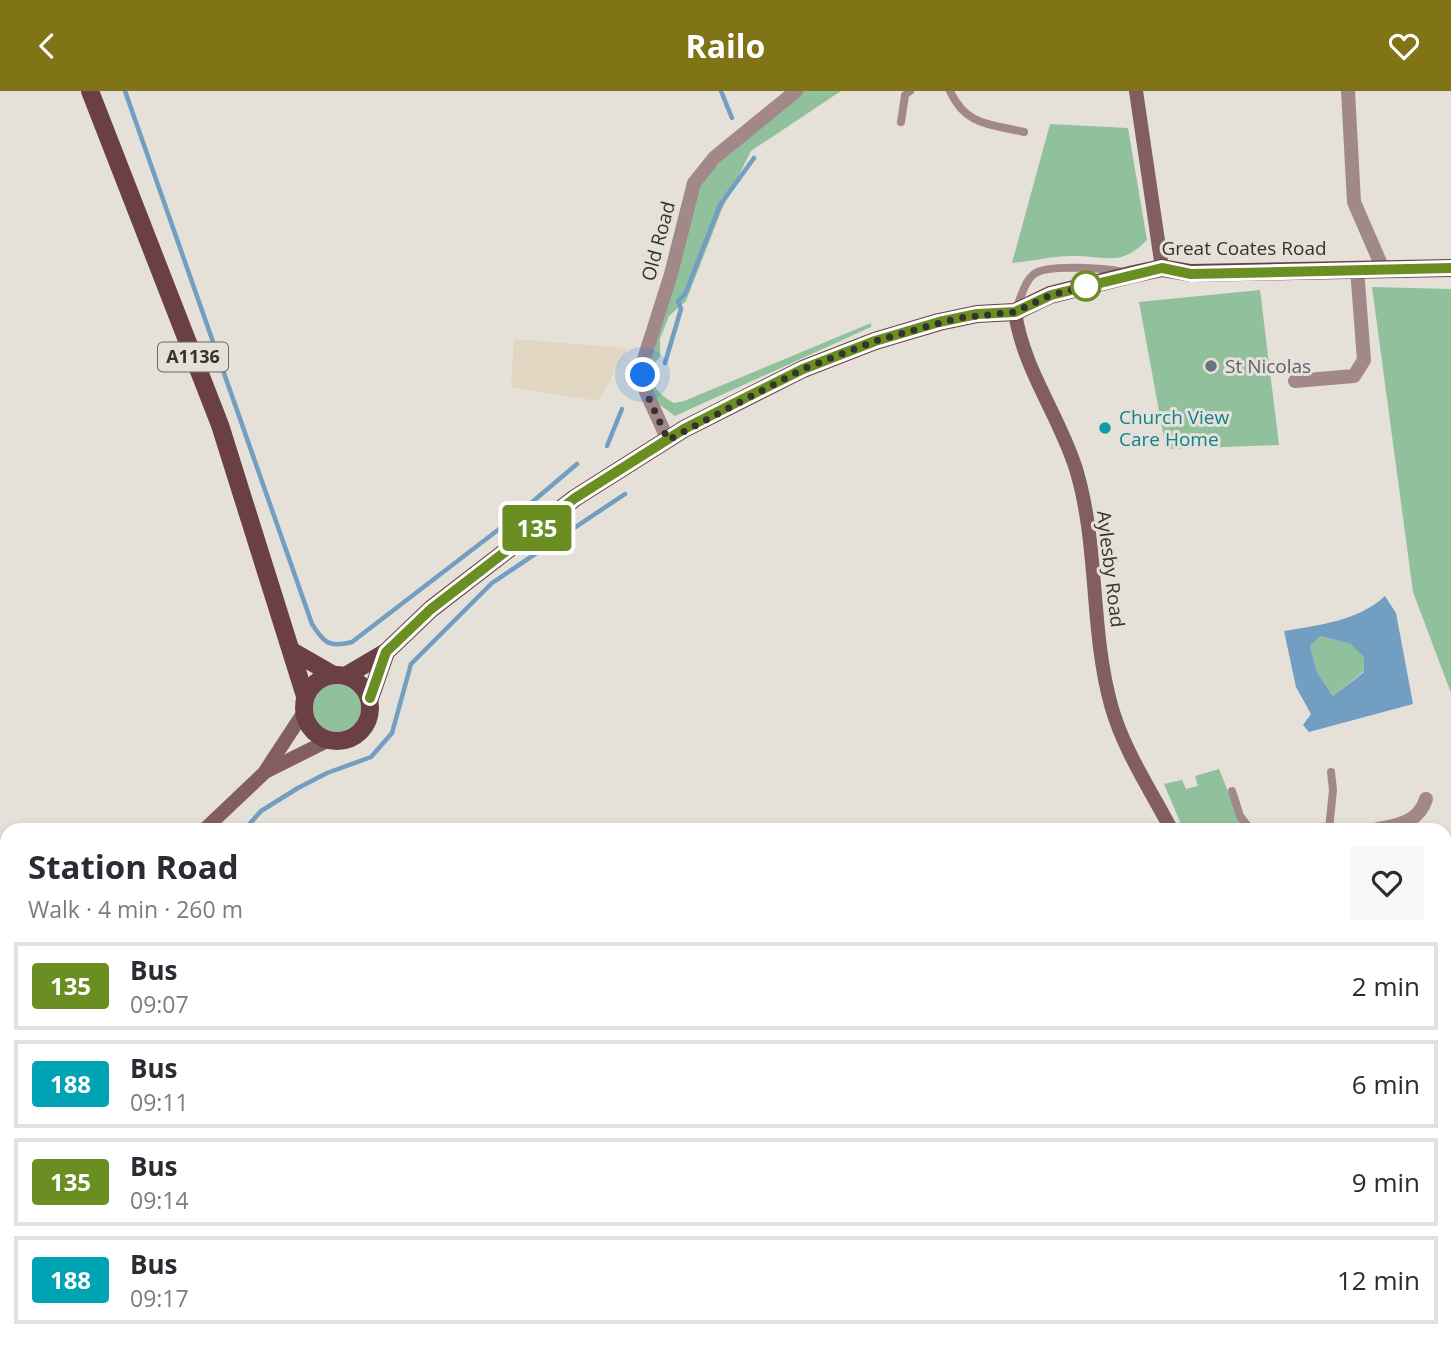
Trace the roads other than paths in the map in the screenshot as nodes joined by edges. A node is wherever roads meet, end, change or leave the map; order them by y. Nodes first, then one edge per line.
1 (90, 91) edge
2 (796, 91) edge
3 (910, 91) edge
4 (950, 91) edge
5 (1136, 91) edge
6 (1348, 91) edge
7 (901, 122) dead end
8 (1024, 132) dead end
9 (1162, 268) junction
10 (1451, 268) edge
11 (1357, 269) junction
12 (1383, 269) junction
13 (1133, 274) junction
14 (1015, 312) junction
15 (1295, 381) dead end
16 (668, 440) junction
17 (292, 651) junction
18 (386, 652) junction
19 (339, 674) junction
20 (370, 698) junction
21 (304, 704) junction
22 (327, 741) junction
23 (1331, 772) dead end
24 (264, 773) junction
25 (1233, 791) dead end
26 (1426, 799) dead end
27 (211, 823) edge
28 (1168, 823) edge
29 (1245, 823) edge
30 (1330, 823) edge
31 (1406, 823) edge

1 - 17 main road, A1136
2 - 16 street, Old Road
3 - 7 lane
4 - 8 lane
5 - 9 street
6 - 12 street
9 - 11 main road, Great Coates Road
9 - 13 main road, Great Coates Road
10 - 12 main road, Great Coates Road
11 - 12 main road, Great Coates Road
11 - 15 street
13 - 14 main road, Great Coates Road
13 - 14 lane
14 - 16 main road, Great Coates Road
14 - 28 street, Aylesby Road
16 - 18 main road, Great Coates Road
17 - 19 main road
17 - 21 main road, A1136
18 - 19 main road, Great Coates Road
18 - 20 main road, Great Coates Road
19 - 20 main road
19 - 21 main road
20 - 22 main road
21 - 22 main road
21 - 24 street
22 - 24 street
23 - 30 lane
24 - 27 street
25 - 29 lane
26 - 31 street

